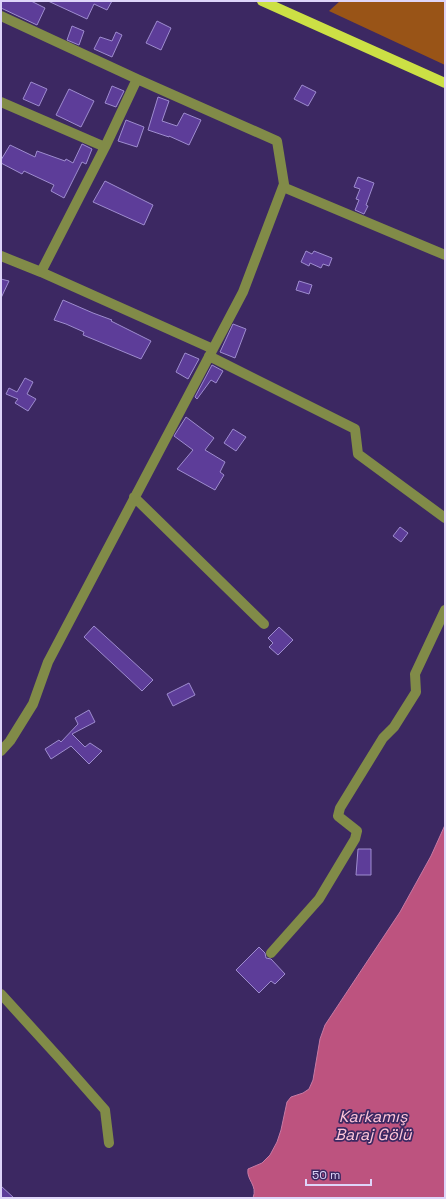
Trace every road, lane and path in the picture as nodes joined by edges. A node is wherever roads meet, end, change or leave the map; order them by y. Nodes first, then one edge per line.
1 (262, 1) edge
2 (1, 16) edge
3 (137, 79) junction
4 (445, 83) edge
5 (1, 102) edge
6 (105, 147) junction
7 (282, 187) junction
8 (445, 255) edge
9 (1, 256) edge
10 (40, 272) junction
11 (211, 353) junction
12 (134, 497) junction
13 (445, 518) edge
14 (445, 610) edge
15 (264, 624) dead end
16 (1, 751) edge
17 (272, 953) dead end
18 (1, 994) edge
19 (109, 1143) dead end

1 - 4 main road
2 - 3 street
3 - 6 street
3 - 7 street
5 - 6 street
6 - 10 street
7 - 8 street
7 - 11 street
9 - 10 street
10 - 11 street
11 - 12 street
11 - 13 street
12 - 15 street
12 - 16 street
14 - 17 street
18 - 19 street

